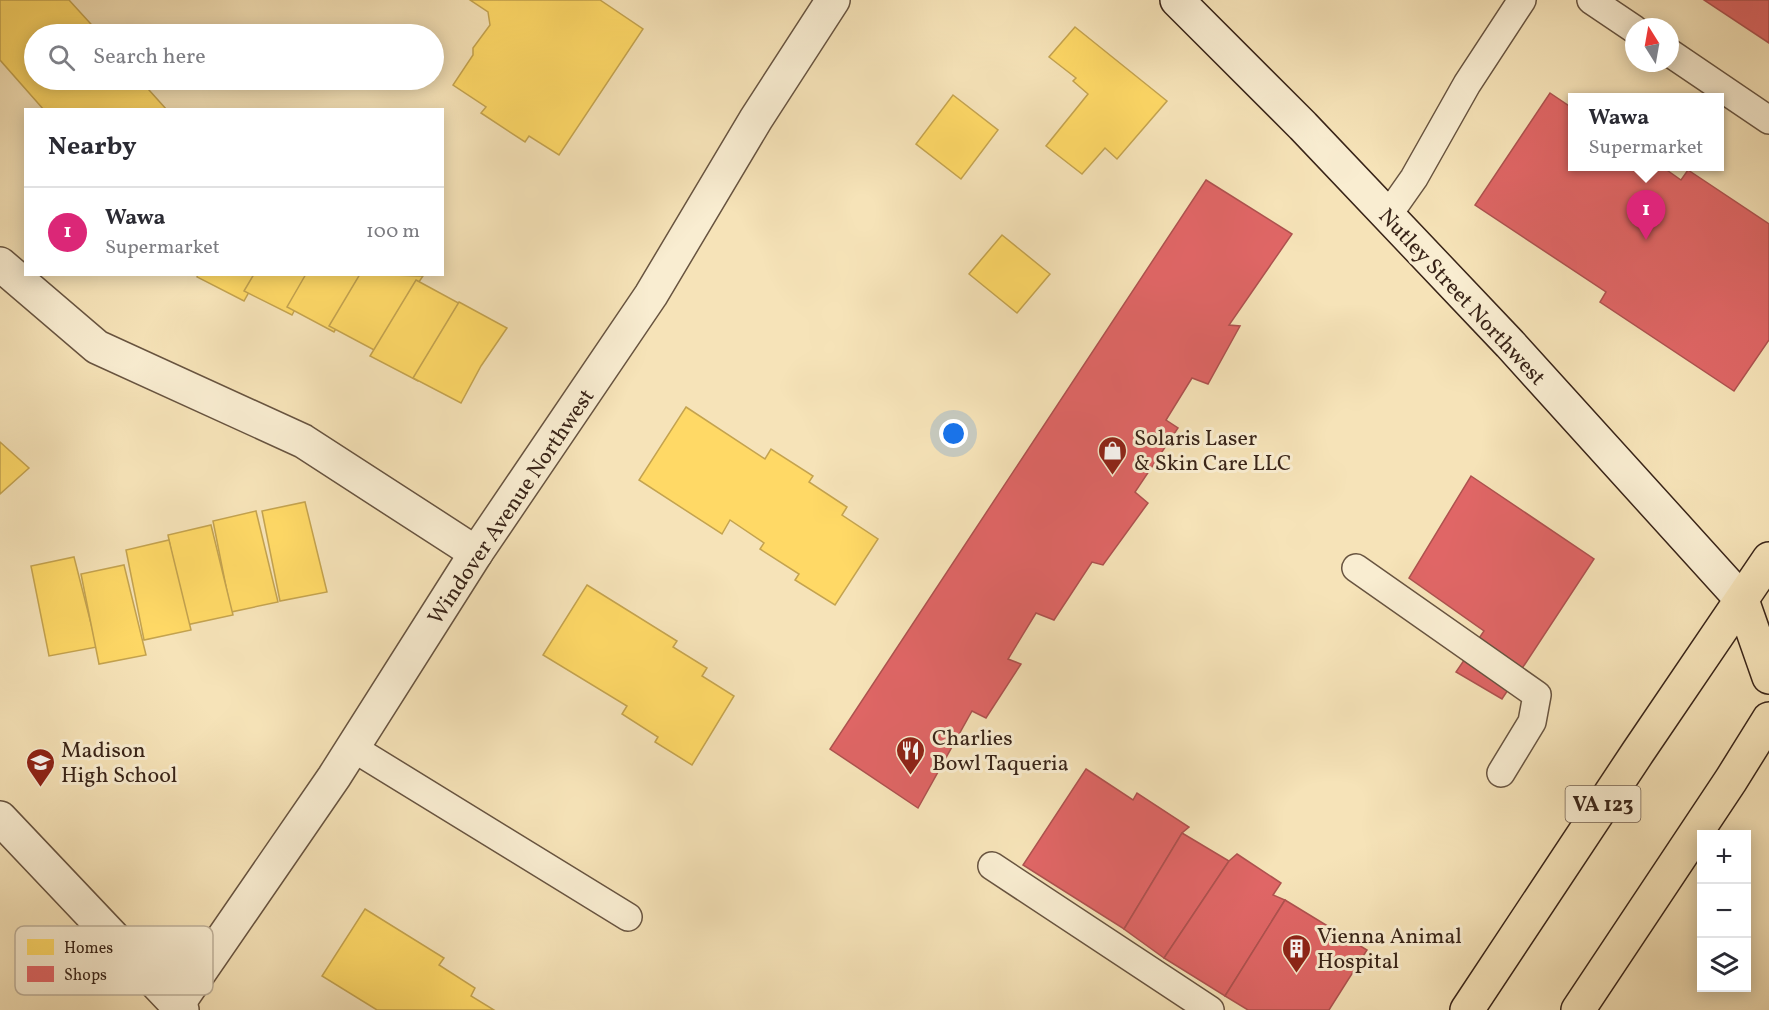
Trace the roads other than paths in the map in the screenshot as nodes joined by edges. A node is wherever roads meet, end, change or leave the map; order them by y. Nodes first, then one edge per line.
1 (833, 0) edge
2 (1177, 0) edge
3 (1522, 0) edge
4 (1592, 0) edge
5 (1625, 23) edge
6 (1679, 59) edge
7 (1769, 120) edge
8 (1388, 215) junction
9 (0, 264) edge
10 (476, 553) junction
11 (1769, 560) edge
12 (1356, 568) dead end
13 (1756, 607) edge
14 (1769, 677) edge
15 (1769, 719) edge
16 (353, 748) junction
17 (1501, 772) dead end
18 (0, 818) edge
19 (992, 866) dead end
20 (628, 917) dead end
21 (102, 926) edge
22 (213, 956) edge
23 (168, 995) edge
24 (179, 1007) edge
25 (1210, 1010) edge
26 (1467, 1010) edge
27 (1578, 1010) edge

1 - 10 street, Windover Avenue Northwest
2 - 8 street, Nutley Street Northwest
3 - 8 lane
4 - 5 lane
6 - 7 lane
8 - 13 street, Nutley Street Northwest
9 - 10 street
10 - 16 street, Windover Avenue Northwest
11 - 13 main road, VA 123
12 - 17 lane
13 - 14 main road
13 - 26 main road, VA 123
15 - 27 main road
16 - 20 lane
16 - 22 street, Windover Avenue Northwest
18 - 21 street
19 - 25 lane
23 - 24 street

